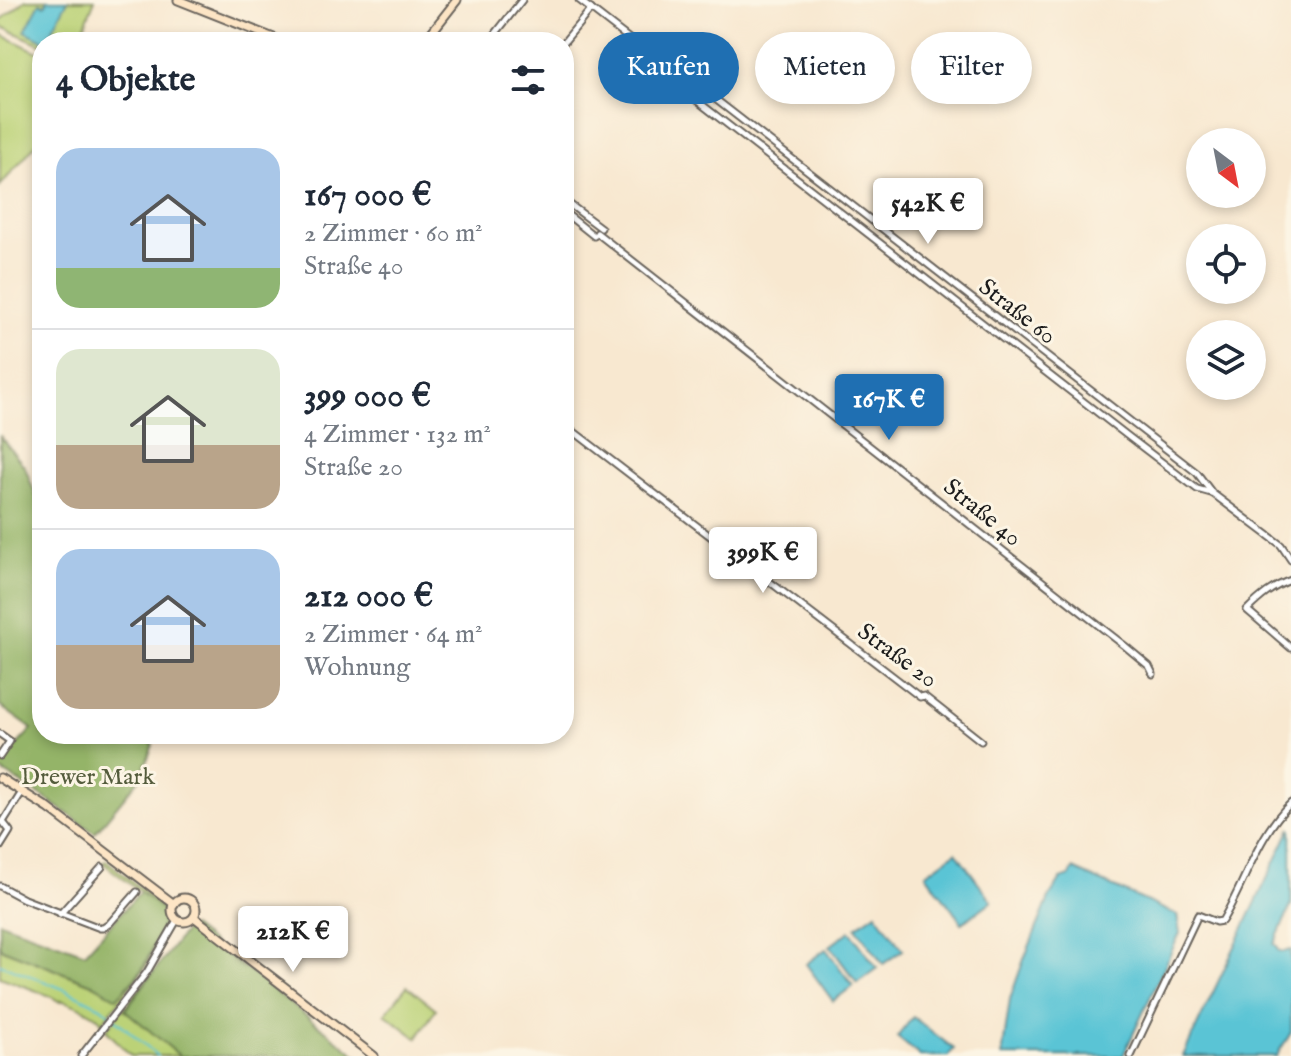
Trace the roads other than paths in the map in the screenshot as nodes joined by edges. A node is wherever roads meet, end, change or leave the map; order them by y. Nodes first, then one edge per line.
1 (178, 0) edge
2 (457, 0) edge
3 (522, 0) edge
4 (579, 0) edge
5 (591, 9) junction
6 (259, 32) edge
7 (432, 32) edge
8 (497, 32) edge
9 (572, 32) edge
10 (620, 32) edge
11 (702, 104) edge
12 (722, 104) edge
13 (574, 209) edge
14 (574, 218) edge
15 (598, 232) junction
16 (574, 432) edge
17 (1212, 493) junction
18 (1291, 560) edge
19 (1291, 580) edge
20 (1291, 648) edge
21 (1153, 674) dead end
22 (0, 734) edge
23 (981, 741) dead end
24 (0, 756) edge
25 (0, 778) edge
26 (22, 792) junction
27 (1291, 803) edge
28 (2, 821) edge
29 (0, 847) edge
30 (102, 867) dead end
31 (0, 886) edge
32 (137, 892) dead end
33 (174, 904) junction
34 (60, 914) junction
35 (194, 917) junction
36 (177, 920) junction
37 (81, 1056) edge
38 (374, 1056) edge
39 (1131, 1056) edge

1 - 6 main road
2 - 7 main road
3 - 8 street
4 - 5 street, Straße 60
5 - 9 street
5 - 10 street, Straße 60
11 - 17 street
12 - 17 street, Straße 60
13 - 15 street, Straße 40
14 - 15 street
15 - 21 street, Straße 40
16 - 23 street, Straße 20
17 - 18 street, Straße 60
19 - 20 street
22 - 24 street
25 - 26 main road
26 - 28 street
26 - 33 main road
27 - 39 street
28 - 29 street
30 - 34 street
31 - 34 street
32 - 34 street
33 - 35 main road
33 - 36 main road
35 - 36 main road
35 - 38 main road
36 - 37 street

